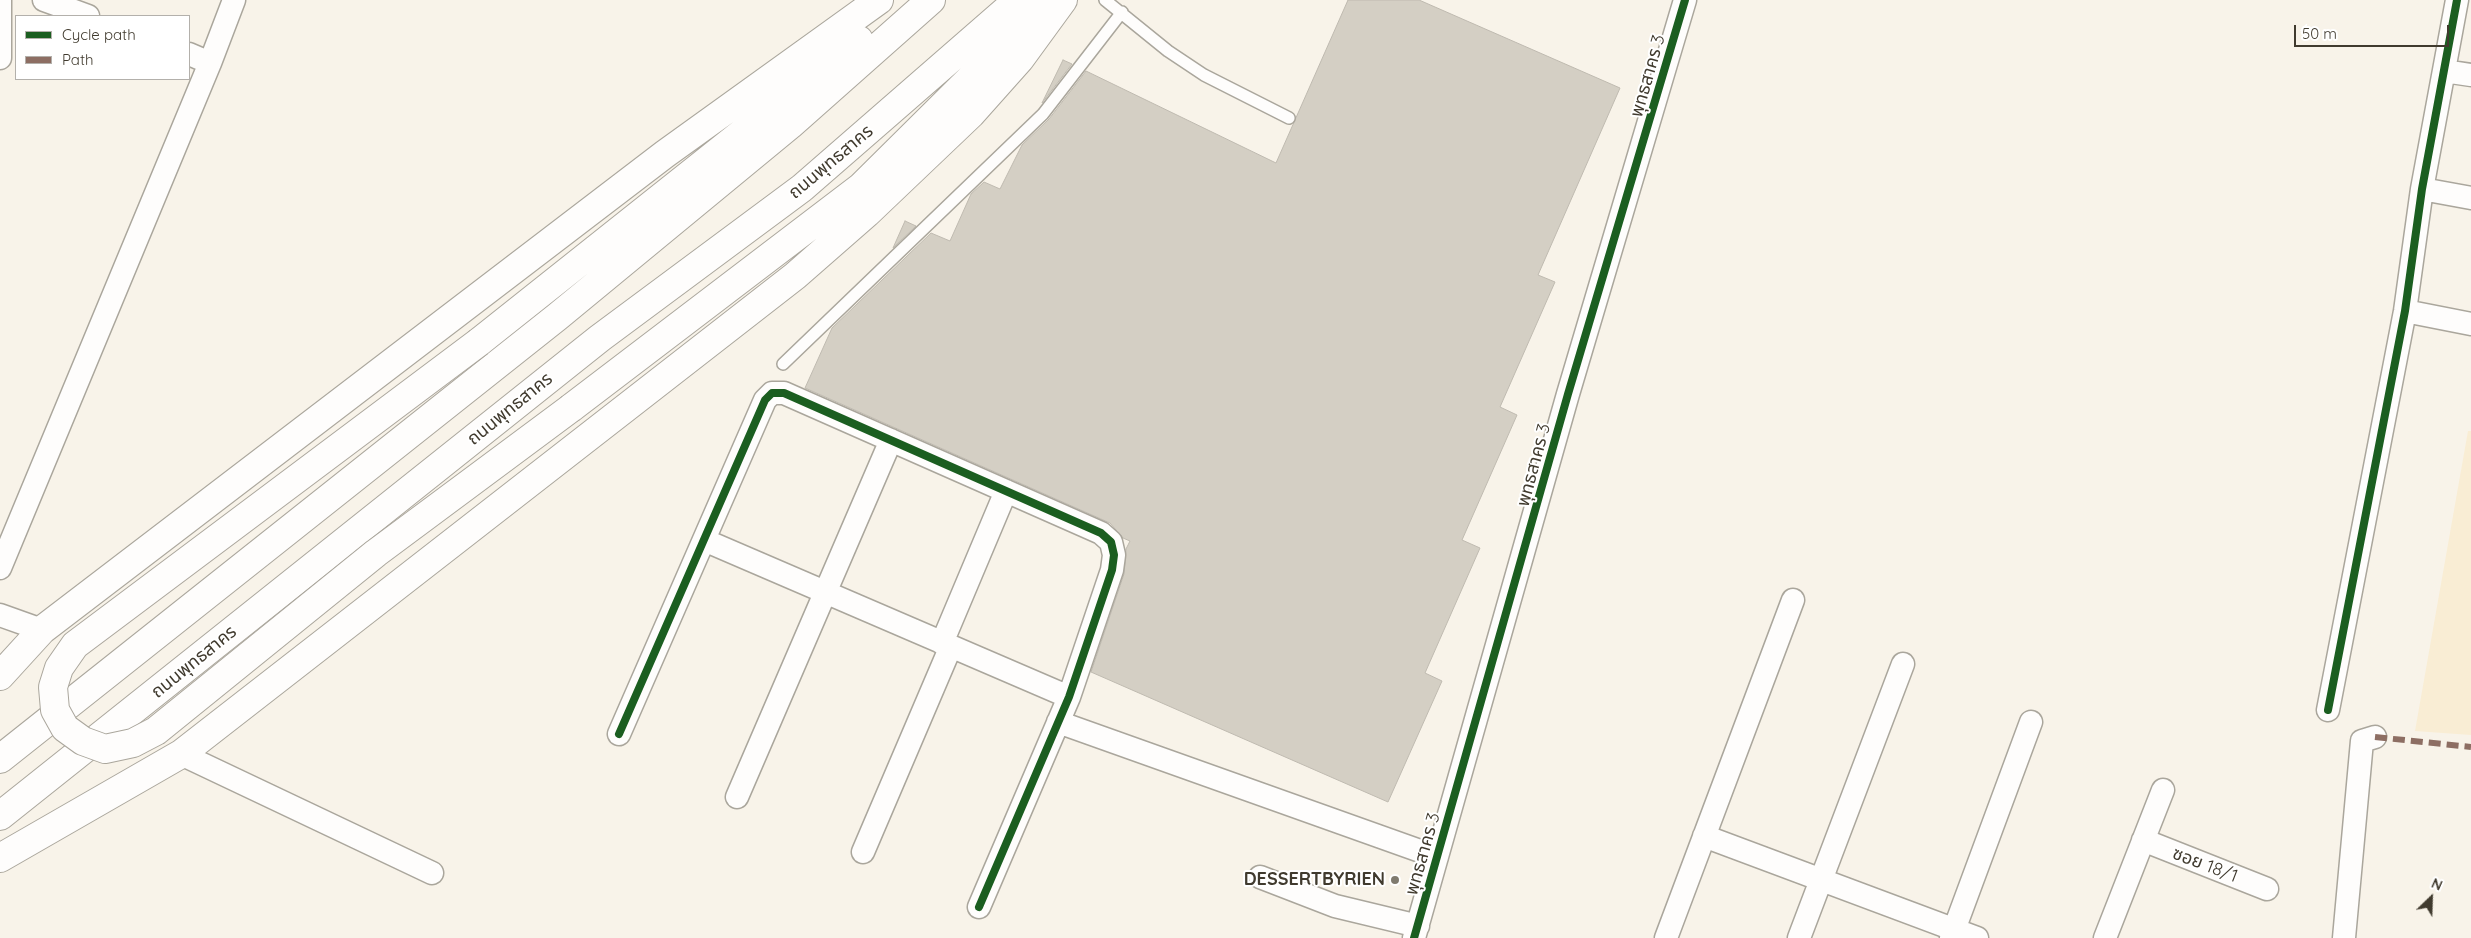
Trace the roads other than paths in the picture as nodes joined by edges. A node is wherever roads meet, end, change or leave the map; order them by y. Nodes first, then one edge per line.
1 (0, 0) edge
2 (44, 0) edge
3 (234, 0) edge
4 (907, 0) edge
5 (931, 0) edge
6 (1018, 0) edge
7 (1044, 0) edge
8 (1063, 0) edge
9 (1105, 0) edge
10 (1685, 0) edge
11 (2457, 0) edge
12 (875, 1) edge
13 (1122, 12) junction
14 (85, 15) edge
15 (190, 54) edge
16 (0, 58) edge
17 (210, 63) junction
18 (2444, 72) junction
19 (2471, 76) edge
20 (1289, 118) dead end
21 (2422, 189) junction
22 (2471, 198) edge
23 (2405, 311) junction
24 (2471, 324) edge
25 (783, 364) dead end
26 (891, 440) junction
27 (1006, 491) junction
28 (704, 540) junction
29 (0, 568) edge
30 (826, 592) junction
31 (1793, 600) dead end
32 (0, 614) edge
33 (42, 630) junction
34 (947, 644) junction
35 (1903, 664) dead end
36 (0, 676) edge
37 (1069, 697) junction
38 (2328, 710) dead end
39 (1058, 722) junction
40 (2031, 722) dead end
41 (619, 734) dead end
42 (2375, 737) dead end
43 (181, 754) junction
44 (0, 759) edge
45 (2163, 790) dead end
46 (737, 797) dead end
47 (0, 816) edge
48 (1704, 836) junction
49 (2143, 840) junction
50 (863, 852) dead end
51 (1437, 857) junction
52 (0, 858) edge
53 (432, 873) dead end
54 (1260, 876) dead end
55 (1821, 879) junction
56 (2267, 889) dead end
57 (979, 907) dead end
58 (1416, 932) edge
59 (1952, 934) edge
60 (1666, 938) edge
61 (1799, 938) edge
62 (1977, 938) edge
63 (2105, 938) edge
64 (2344, 938) edge

1 - 16 street
2 - 14 street
3 - 17 street
4 - 7 main road, bridge
5 - 44 main road
6 - 47 main road, ถนนพุทธสาคร
8 - 43 main road
9 - 13 lane
10 - 51 street, พุทธสาคร 3
11 - 18 street
12 - 33 main road
13 - 20 lane
13 - 25 lane
15 - 17 street
17 - 29 street
18 - 19 street
18 - 21 street
21 - 22 street
21 - 23 street
23 - 24 street
23 - 38 street
26 - 27 street
26 - 28 street
26 - 30 street
27 - 34 street
27 - 37 street
28 - 30 street
28 - 41 street
30 - 34 street
30 - 46 street
31 - 48 street
32 - 33 street
33 - 36 main road
34 - 37 street
34 - 50 street
35 - 55 street
37 - 39 street
39 - 51 street
39 - 57 street
40 - 59 street
42 - 64 street
43 - 52 main road
43 - 53 street
45 - 49 street
48 - 55 street
48 - 60 street
49 - 56 street, ซอย 18/1
49 - 63 street
51 - 58 street, พุทธสาคร 3
54 - 58 street
55 - 59 street
55 - 61 street
59 - 62 street

